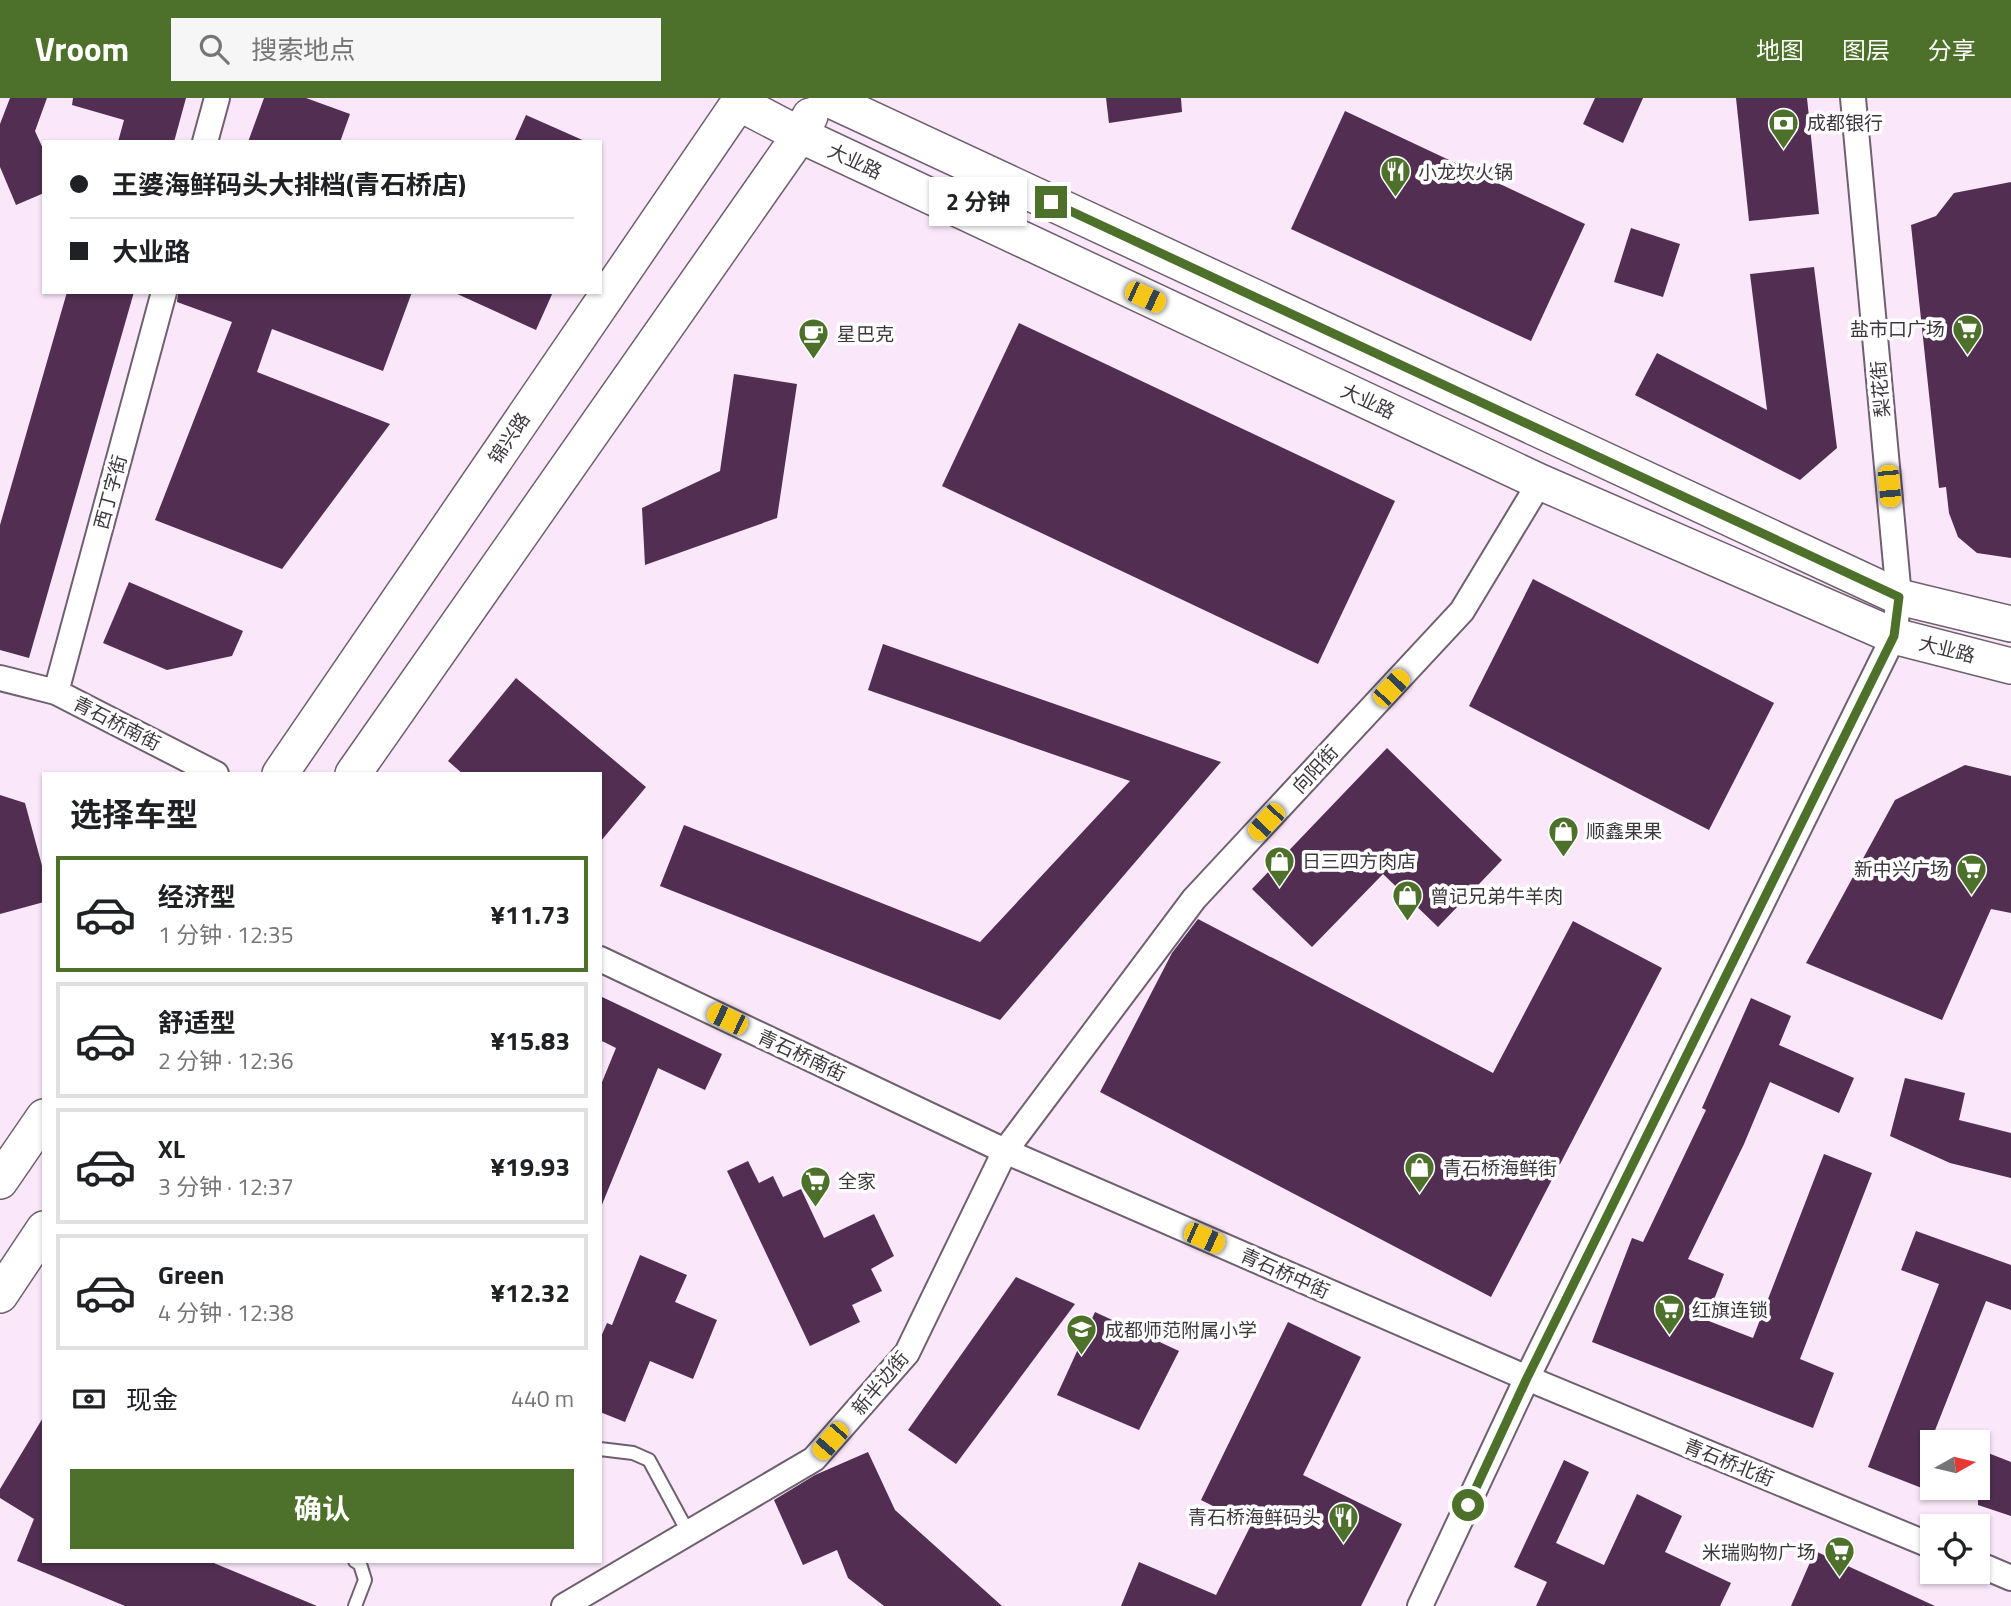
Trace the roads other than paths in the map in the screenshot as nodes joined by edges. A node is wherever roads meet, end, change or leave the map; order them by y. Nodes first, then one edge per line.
1 (217, 98) edge
2 (820, 98) edge
3 (826, 98) edge
4 (1853, 98) edge
5 (738, 100) edge
6 (800, 135) junction
7 (206, 140) edge
8 (163, 294) edge
9 (1540, 482) junction
10 (1899, 597) junction
11 (2011, 624) edge
12 (1894, 636) junction
13 (2011, 666) edge
14 (0, 678) edge
15 (56, 692) junction
16 (212, 772) edge
17 (281, 772) edge
18 (354, 772) edge
19 (602, 960) edge
20 (42, 1120) edge
21 (1005, 1151) junction
22 (0, 1181) edge
23 (42, 1234) edge
24 (0, 1295) edge
25 (1527, 1378) junction
26 (602, 1449) edge
27 (688, 1532) junction
28 (1920, 1541) edge
29 (358, 1563) edge
30 (1990, 1569) edge
31 (2011, 1578) edge
32 (355, 1606) edge
33 (564, 1606) edge
34 (1420, 1606) edge

1 - 7 street
2 - 6 main road
3 - 10 main road, 大业路
4 - 10 street, 梨花街
5 - 6 main road, 大业路
5 - 17 main road, 锦兴路
6 - 9 main road, 大业路
6 - 18 main road
8 - 15 street, 西丁字街
9 - 12 main road, 大业路
9 - 21 street, 向阳街
10 - 11 main road, 大业路
10 - 12 street, 梨花街
12 - 13 main road, 大业路
12 - 25 street, 梨花街
14 - 15 street, 青石桥南街
15 - 16 street, 青石桥南街
19 - 21 street, 青石桥南街
20 - 22 main road
21 - 25 street, 青石桥中街
21 - 27 street, 新半边街
23 - 24 main road
25 - 28 street, 青石桥北街
25 - 34 street, 梨花街
26 - 27 lane
27 - 33 street, 新半边街
29 - 32 lane
30 - 31 street

